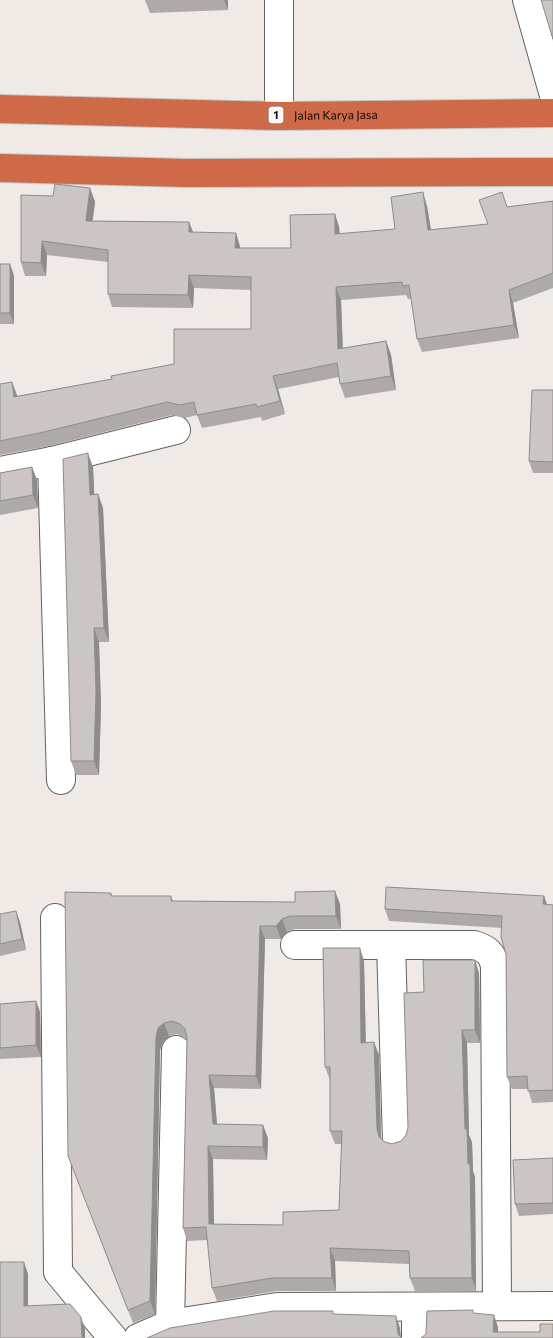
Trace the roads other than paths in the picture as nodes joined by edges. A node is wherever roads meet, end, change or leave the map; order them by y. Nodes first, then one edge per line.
1 (279, 0) edge
2 (527, 0) edge
3 (553, 92) edge
4 (0, 109) edge
5 (553, 112) edge
6 (280, 116) junction
7 (0, 168) edge
8 (553, 172) edge
9 (176, 430) dead end
10 (52, 461) junction
11 (0, 471) edge
12 (60, 780) dead end
13 (55, 918) dead end
14 (295, 945) dead end
15 (391, 945) junction
16 (176, 1050) dead end
17 (397, 1141) edge
18 (497, 1306) junction
19 (553, 1306) edge
20 (416, 1308) junction
21 (170, 1324) junction
22 (113, 1338) edge
23 (138, 1338) edge
24 (416, 1338) edge

1 - 6 street
2 - 3 street
4 - 6 highway, Jalan Karya Jasa / 1
5 - 6 highway, Jalan Karya Jasa / 1
7 - 8 highway
9 - 10 street
10 - 11 street
10 - 12 street
13 - 22 street
14 - 15 street
15 - 17 street
15 - 18 street
16 - 21 street
18 - 19 street
18 - 20 street
20 - 21 street
20 - 24 street
21 - 23 street

